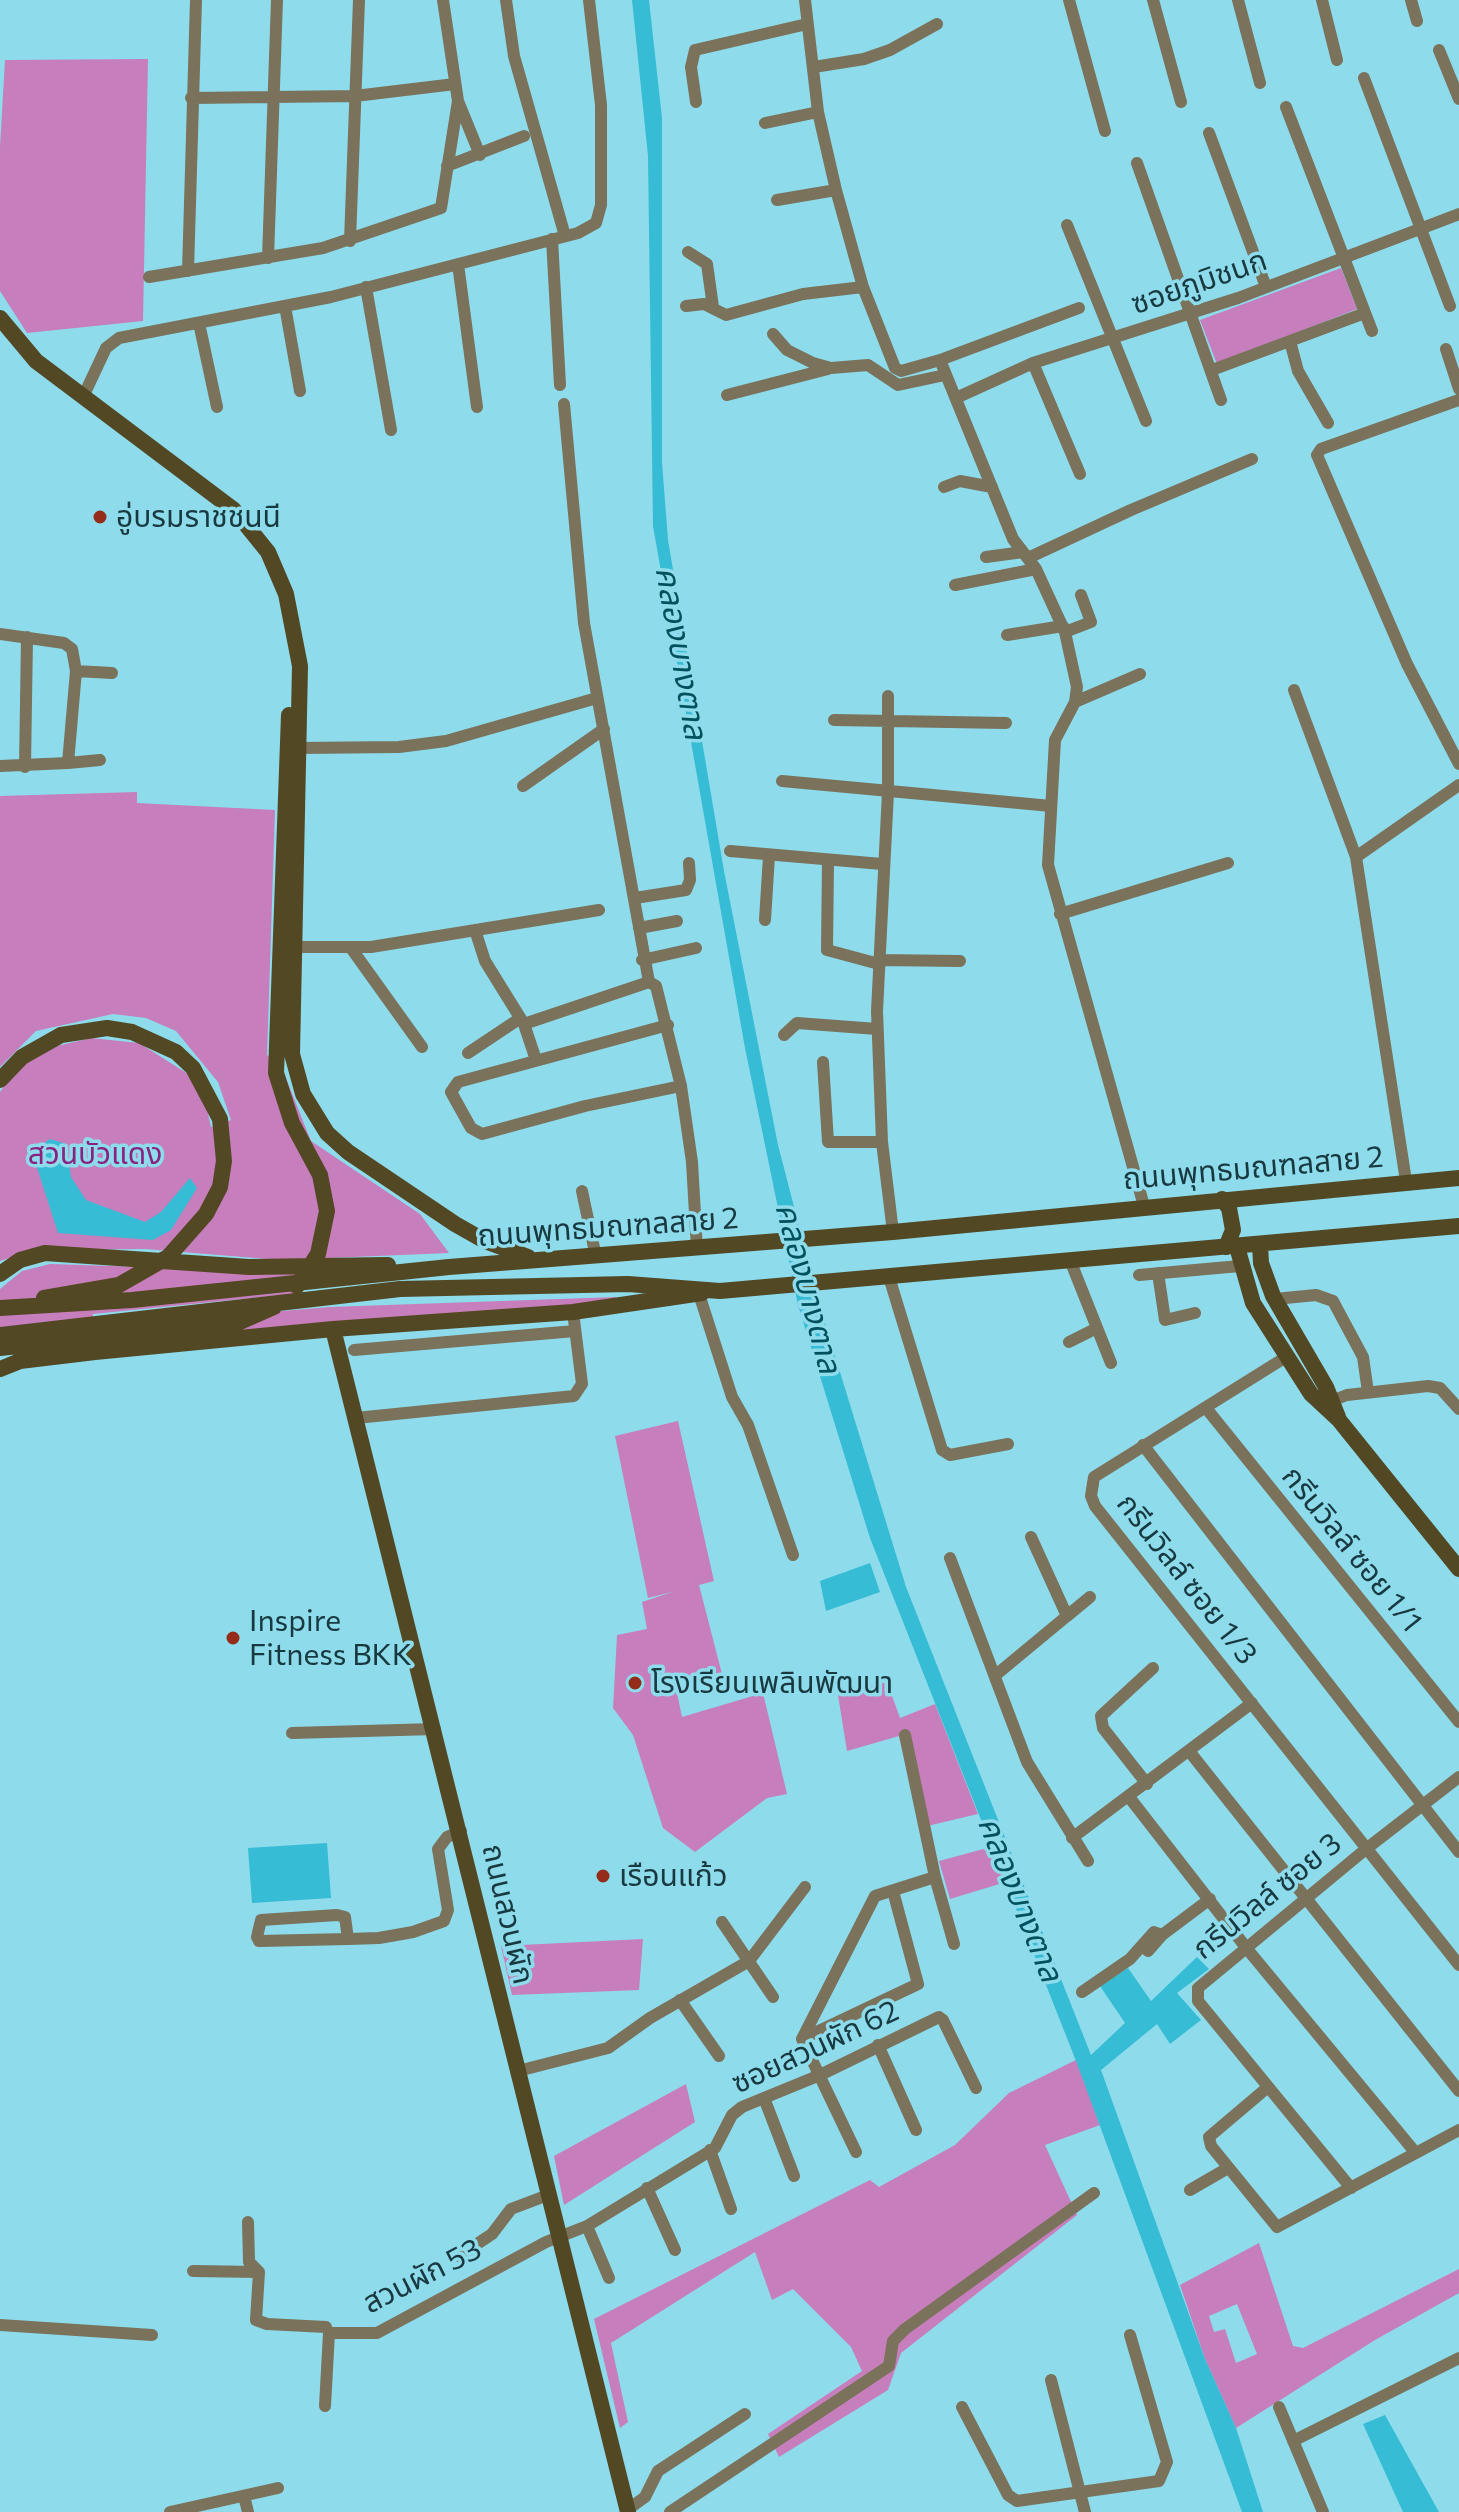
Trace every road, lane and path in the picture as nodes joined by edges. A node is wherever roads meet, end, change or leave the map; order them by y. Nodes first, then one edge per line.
1 (196, 0) edge
2 (277, 0) edge
3 (359, 0) edge
4 (443, 0) edge
5 (506, 0) edge
6 (589, 0) edge
7 (805, 0) edge
8 (1070, 0) edge
9 (1153, 0) edge
10 (1238, 0) edge
11 (1322, 0) edge
12 (1411, 0) edge
13 (1417, 21) dead end
14 (807, 24) junction
15 (937, 24) dead end
16 (1439, 50) dead end
17 (1337, 60) dead end
18 (814, 67) junction
19 (1364, 78) dead end
20 (1260, 83) dead end
21 (455, 84) junction
22 (355, 96) junction
23 (272, 97) junction
24 (191, 98) junction
25 (1459, 99) edge
26 (458, 101) junction
27 (696, 102) dead end
28 (1181, 102) dead end
29 (1286, 107) dead end
30 (818, 112) junction
31 (765, 123) dead end
32 (1105, 131) dead end
33 (1209, 133) dead end
34 (524, 136) dead end
35 (480, 155) junction
36 (1137, 163) dead end
37 (447, 166) junction
38 (836, 190) junction
39 (777, 200) dead end
40 (1459, 214) edge
41 (1067, 225) dead end
42 (1419, 229) junction
43 (559, 237) junction
44 (350, 241) junction
45 (688, 252) dead end
46 (268, 258) junction
47 (1343, 258) junction
48 (458, 264) junction
49 (188, 271) junction
50 (149, 277) dead end
51 (366, 287) junction
52 (863, 287) junction
53 (1266, 287) junction
54 (285, 306) junction
55 (686, 306) dead end
56 (1450, 306) dead end
57 (713, 307) junction
58 (1079, 308) dead end
59 (1192, 313) junction
60 (1365, 313) junction
61 (0, 318) edge
62 (199, 323) junction
63 (1372, 331) dead end
64 (773, 334) dead end
65 (1114, 339) junction
66 (1290, 341) junction
67 (1446, 349) dead end
68 (940, 360) junction
69 (1033, 363) junction
70 (831, 368) junction
71 (1212, 370) junction
72 (945, 375) junction
73 (560, 385) dead end
74 (1459, 389) edge
75 (300, 391) dead end
76 (727, 395) dead end
77 (83, 397) junction
78 (956, 398) junction
79 (1221, 400) dead end
80 (1459, 400) edge
81 (564, 404) dead end
82 (217, 407) dead end
83 (477, 407) dead end
84 (1146, 421) dead end
85 (1328, 423) dead end
86 (391, 430) dead end
87 (1252, 459) dead end
88 (1080, 474) dead end
89 (944, 487) dead end
90 (992, 487) junction
91 (1026, 555) junction
92 (986, 557) dead end
93 (1036, 569) junction
94 (955, 585) dead end
95 (1081, 595) dead end
96 (1064, 629) junction
97 (0, 634) edge
98 (1007, 635) dead end
99 (27, 637) junction
100 (300, 666) junction
101 (76, 671) junction
102 (112, 673) dead end
103 (1140, 674) dead end
104 (1294, 690) dead end
105 (888, 696) dead end
106 (597, 698) junction
107 (1075, 702) junction
108 (834, 720) dead end
109 (888, 721) junction
110 (1006, 723) dead end
111 (604, 729) junction
112 (299, 748) junction
113 (100, 760) dead end
114 (68, 763) junction
115 (1459, 764) edge
116 (0, 766) edge
117 (25, 767) junction
118 (782, 781) dead end
119 (1459, 785) edge
120 (523, 786) dead end
121 (888, 792) junction
122 (1051, 806) junction
123 (730, 851) dead end
124 (769, 856) junction
125 (1356, 857) junction
126 (828, 862) junction
127 (689, 863) dead end
128 (1228, 863) dead end
129 (882, 864) junction
130 (635, 898) junction
131 (599, 910) dead end
132 (1060, 914) junction
133 (765, 920) dead end
134 (677, 921) dead end
135 (639, 928) junction
136 (475, 930) junction
137 (294, 947) junction
138 (351, 948) junction
139 (696, 948) dead end
140 (642, 960) junction
141 (960, 961) dead end
142 (879, 962) junction
143 (649, 982) junction
144 (522, 1022) junction
145 (668, 1025) junction
146 (877, 1029) junction
147 (784, 1035) dead end
148 (422, 1047) dead end
149 (468, 1053) dead end
150 (536, 1060) junction
151 (823, 1062) dead end
152 (0, 1080) edge
153 (681, 1086) junction
154 (882, 1142) junction
155 (1459, 1178) edge
156 (1406, 1181) junction
157 (582, 1191) dead end
158 (1222, 1199) junction
159 (1144, 1206) junction
160 (1459, 1226) edge
161 (893, 1232) junction
162 (1260, 1245) junction
163 (1232, 1247) junction
164 (697, 1249) junction
165 (596, 1257) junction
166 (1070, 1260) junction
167 (541, 1261) junction
168 (1240, 1266) junction
169 (449, 1267) junction
170 (1158, 1273) junction
171 (0, 1274) edge
172 (1139, 1275) dead end
173 (889, 1277) junction
174 (720, 1291) junction
175 (699, 1294) junction
176 (1275, 1299) junction
177 (2, 1308) edge
178 (573, 1312) junction
179 (1195, 1313) dead end
180 (1097, 1328) junction
181 (333, 1329) junction
182 (575, 1331) junction
183 (0, 1335) edge
184 (1069, 1342) dead end
185 (1303, 1346) junction
186 (0, 1348) edge
187 (354, 1350) dead end
188 (1286, 1357) junction
189 (0, 1359) edge
190 (20, 1361) junction
191 (1111, 1363) dead end
192 (0, 1369) edge
193 (1368, 1392) junction
194 (1331, 1401) junction
195 (1206, 1408) junction
196 (1459, 1409) edge
197 (356, 1418) junction
198 (1339, 1420) junction
199 (1008, 1444) dead end
200 (1143, 1445) junction
201 (1031, 1537) dead end
202 (793, 1555) dead end
203 (950, 1558) dead end
204 (1459, 1569) edge
205 (1090, 1597) dead end
206 (1067, 1616) junction
207 (1153, 1668) dead end
208 (997, 1674) junction
209 (1252, 1703) junction
210 (1459, 1722) edge
211 (435, 1729) junction
212 (292, 1733) dead end
213 (905, 1735) dead end
214 (1189, 1751) junction
215 (1459, 1777) edge
216 (1147, 1784) junction
217 (1129, 1797) junction
218 (1422, 1806) junction
219 (461, 1831) junction
220 (1072, 1838) junction
221 (1366, 1849) junction
222 (1459, 1852) edge
223 (1088, 1861) dead end
224 (935, 1877) junction
225 (805, 1887) dead end
226 (893, 1891) junction
227 (1210, 1899) junction
228 (1307, 1901) junction
229 (722, 1922) dead end
230 (1162, 1935) junction
231 (348, 1939) junction
232 (954, 1944) dead end
233 (1248, 1950) junction
234 (1148, 1951) dead end
235 (749, 1961) junction
236 (1459, 1965) edge
237 (1082, 1992) dead end
238 (773, 1997) dead end
239 (680, 2000) junction
240 (802, 2039) junction
241 (878, 2045) junction
242 (719, 2056) dead end
243 (518, 2071) junction
244 (820, 2075) junction
245 (1268, 2087) junction
246 (976, 2088) dead end
247 (1459, 2091) edge
248 (764, 2098) junction
249 (916, 2130) dead end
250 (1459, 2130) edge
251 (710, 2150) junction
252 (856, 2152) dead end
253 (1415, 2152) junction
254 (1228, 2168) junction
255 (794, 2176) dead end
256 (647, 2188) junction
257 (1351, 2188) junction
258 (1190, 2190) dead end
259 (1094, 2193) dead end
260 (548, 2195) junction
261 (731, 2209) dead end
262 (248, 2222) dead end
263 (587, 2226) junction
264 (558, 2238) junction
265 (675, 2250) dead end
266 (459, 2256) dead end
267 (193, 2271) dead end
268 (259, 2272) junction
269 (609, 2278) dead end
270 (0, 2325) edge
271 (326, 2327) dead end
272 (152, 2335) dead end
273 (1130, 2335) dead end
274 (1457, 2362) edge
275 (1051, 2380) dead end
276 (325, 2406) dead end
277 (962, 2407) dead end
278 (1279, 2407) dead end
279 (745, 2414) dead end
280 (1293, 2441) junction
281 (278, 2488) dead end
282 (1081, 2494) junction
283 (244, 2496) junction
284 (627, 2511) edge
285 (170, 2512) edge
286 (248, 2512) edge
287 (670, 2512) edge
288 (1085, 2512) edge
289 (1323, 2512) edge

1 - 24 street
2 - 23 street
3 - 22 street
4 - 21 street
5 - 43 street
6 - 43 street
7 - 14 street
8 - 32 street
9 - 28 street
10 - 20 street
11 - 17 street
12 - 13 street
14 - 18 street
14 - 27 street
15 - 18 street
16 - 25 street
18 - 30 street
19 - 42 street
21 - 22 street
21 - 26 street
22 - 23 street
22 - 44 street
23 - 24 street
23 - 46 street
24 - 49 street
26 - 35 street
26 - 37 street
29 - 47 street
30 - 31 street
30 - 38 street
33 - 53 street
34 - 35 street
35 - 37 street
36 - 59 street
37 - 44 street
38 - 39 street
38 - 52 street
40 - 42 street, ซอยภูมิชนก
41 - 65 street
42 - 47 street, ซอยภูมิชนก
42 - 56 street
43 - 48 street
43 - 73 street
44 - 46 street
45 - 57 street
46 - 49 street
47 - 53 street, ซอยภูมิชนก
47 - 60 street
48 - 51 street
48 - 83 street
49 - 50 street
51 - 54 street
51 - 86 street
52 - 57 street
52 - 68 street
53 - 59 street, ซอยภูมิชนก
54 - 62 street
54 - 75 street
55 - 57 street
58 - 68 street
59 - 65 street, ซอยภูมิชนก
59 - 71 street
60 - 63 street
60 - 66 street
61 - 77 main road
62 - 77 street
62 - 82 street
64 - 70 street
65 - 69 street, ซอยภูมิชนก
65 - 84 street
66 - 71 street
66 - 85 street
67 - 74 street
68 - 72 street
69 - 78 street, ซอยภูมิชนก
69 - 88 street
70 - 72 street
70 - 76 street
71 - 79 street
72 - 78 street
77 - 100 main road
78 - 90 street
80 - 115 street
81 - 106 street
87 - 91 street
89 - 90 street
90 - 91 street
91 - 92 street
91 - 93 street
93 - 94 street
93 - 96 street
95 - 96 street
96 - 98 street
96 - 107 street
97 - 99 street
99 - 101 street
99 - 117 street
100 - 112 main road
100 - 186 main road
101 - 102 street
101 - 114 street
103 - 107 street
104 - 125 street
105 - 109 street
106 - 111 street
106 - 112 street
107 - 122 street
108 - 109 street
109 - 110 street
109 - 121 street
111 - 120 street
111 - 130 street
112 - 137 main road
113 - 114 street
114 - 117 street
116 - 117 street
118 - 121 street
119 - 125 street
121 - 122 street
121 - 129 street
122 - 132 street
123 - 124 street
124 - 126 street
124 - 133 street
125 - 156 street
126 - 129 street
126 - 142 street
127 - 130 street
128 - 132 street
129 - 142 street
130 - 135 street
131 - 136 street
132 - 159 street
134 - 135 street
135 - 140 street
136 - 138 street
136 - 144 street
137 - 138 street
137 - 167 main road
138 - 148 street
139 - 140 street
140 - 143 street
141 - 142 street
142 - 146 street
143 - 144 street
143 - 145 street
144 - 149 street
144 - 150 street
145 - 150 street
145 - 153 street
146 - 147 street
146 - 154 street
150 - 153 street
151 - 154 street
152 - 177 main road
153 - 164 street
154 - 161 street
155 - 156 main road, ถนนพุทธมณฑลสาย 2
156 - 158 main road, ถนนพุทธมณฑลสาย 2
157 - 165 street
158 - 159 main road, ถนนพุทธมณฑลสาย 2
158 - 163 main road
159 - 161 main road, ถนนพุทธมณฑลสาย 2
160 - 162 main road, ถนนพุทธมณฑลสาย 2
161 - 164 main road, ถนนพุทธมณฑลสาย 2
162 - 163 main road, ถนนพุทธมณฑลสาย 2
162 - 176 main road
163 - 166 main road, ถนนพุทธมณฑลสาย 2
163 - 168 main road
164 - 165 main road, ถนนพุทธมณฑลสาย 2
165 - 167 main road, ถนนพุทธมณฑลสาย 2
166 - 173 main road, ถนนพุทธมณฑลสาย 2
166 - 180 street
167 - 169 main road, ถนนพุทธมณฑลสาย 2
168 - 170 street
168 - 188 main road
169 - 171 main road
169 - 177 main road, ถนนพุทธมณฑลสาย 2
170 - 172 street
170 - 179 street
173 - 174 main road, ถนนพุทธมณฑลสาย 2
173 - 199 street
174 - 175 main road
174 - 183 main road, ถนนพุทธมณฑลสาย 2
175 - 178 main road
175 - 202 street
176 - 185 main road
176 - 193 street
178 - 181 main road
178 - 182 street
180 - 184 street
180 - 191 street
181 - 190 main road
181 - 197 main road, ถนนสวนผัก
182 - 187 street
182 - 197 street
185 - 188 main road
185 - 194 main road
188 - 195 street, กรีนวิลล์ ซอย 1/3
188 - 198 main road
189 - 190 main road
190 - 192 main road
193 - 194 street
193 - 196 street
194 - 198 main road
195 - 200 street, กรีนวิลล์ ซอย 1/3
195 - 210 street, กรีนวิลล์ ซอย 1/1
197 - 211 main road, ถนนสวนผัก
198 - 204 main road
200 - 209 street, กรีนวิลล์ ซอย 1/3
200 - 218 street
201 - 206 street
203 - 208 street
205 - 206 street
206 - 208 street
207 - 216 street
208 - 220 street
209 - 214 street
209 - 221 street, กรีนวิลล์ ซอย 1/3
211 - 212 street
211 - 219 main road, ถนนสวนผัก
213 - 224 street
214 - 216 street
214 - 228 street
215 - 218 street, กรีนวิลล์ ซอย 3
216 - 217 street
217 - 220 street
217 - 227 street
218 - 221 street, กรีนวิลล์ ซอย 3
218 - 222 street
219 - 231 street
219 - 243 main road, ถนนสวนผัก
220 - 223 street
221 - 228 street, กรีนวิลล์ ซอย 3
221 - 236 street, กรีนวิลล์ ซอย 1/3
224 - 226 street
224 - 232 street
225 - 235 street
226 - 240 street
226 - 240 street
227 - 230 street
227 - 233 street
228 - 233 street, กรีนวิลล์ ซอย 3
228 - 247 street
229 - 235 street
230 - 234 street
230 - 237 street
231 - 231 street
233 - 245 street, กรีนวิลล์ ซอย 3
233 - 253 street
235 - 238 street
235 - 239 street
239 - 242 street
239 - 243 street
240 - 244 street
241 - 244 street, ซอยสวนผัก 62
241 - 246 street, ซอยสวนผัก 62
241 - 249 street
243 - 260 main road, ถนนสวนผัก
244 - 248 street, ซอยสวนผัก 62
244 - 252 street
245 - 254 street
245 - 257 street, กรีนวิลล์ ซอย 3
248 - 251 street, ซอยสวนผัก 62
248 - 255 street
250 - 253 street
251 - 256 street, ซอยสวนผัก 62
251 - 261 street
253 - 257 street
254 - 257 street
254 - 258 street
256 - 263 street, ซอยสวนผัก 62
256 - 265 street
259 - 287 street
260 - 264 main road, ถนนสวนผัก
260 - 266 street
262 - 268 street
263 - 264 street, ซอยสวนผัก 62
263 - 269 street
264 - 276 street, สวนผัก 53
264 - 284 main road, ถนนสวนผัก
267 - 268 street
268 - 271 street
270 - 272 street
273 - 282 street
274 - 280 street
275 - 282 street
277 - 282 street
278 - 280 street
279 - 284 street
280 - 289 street
281 - 283 street
282 - 288 street
283 - 285 street
283 - 286 street

